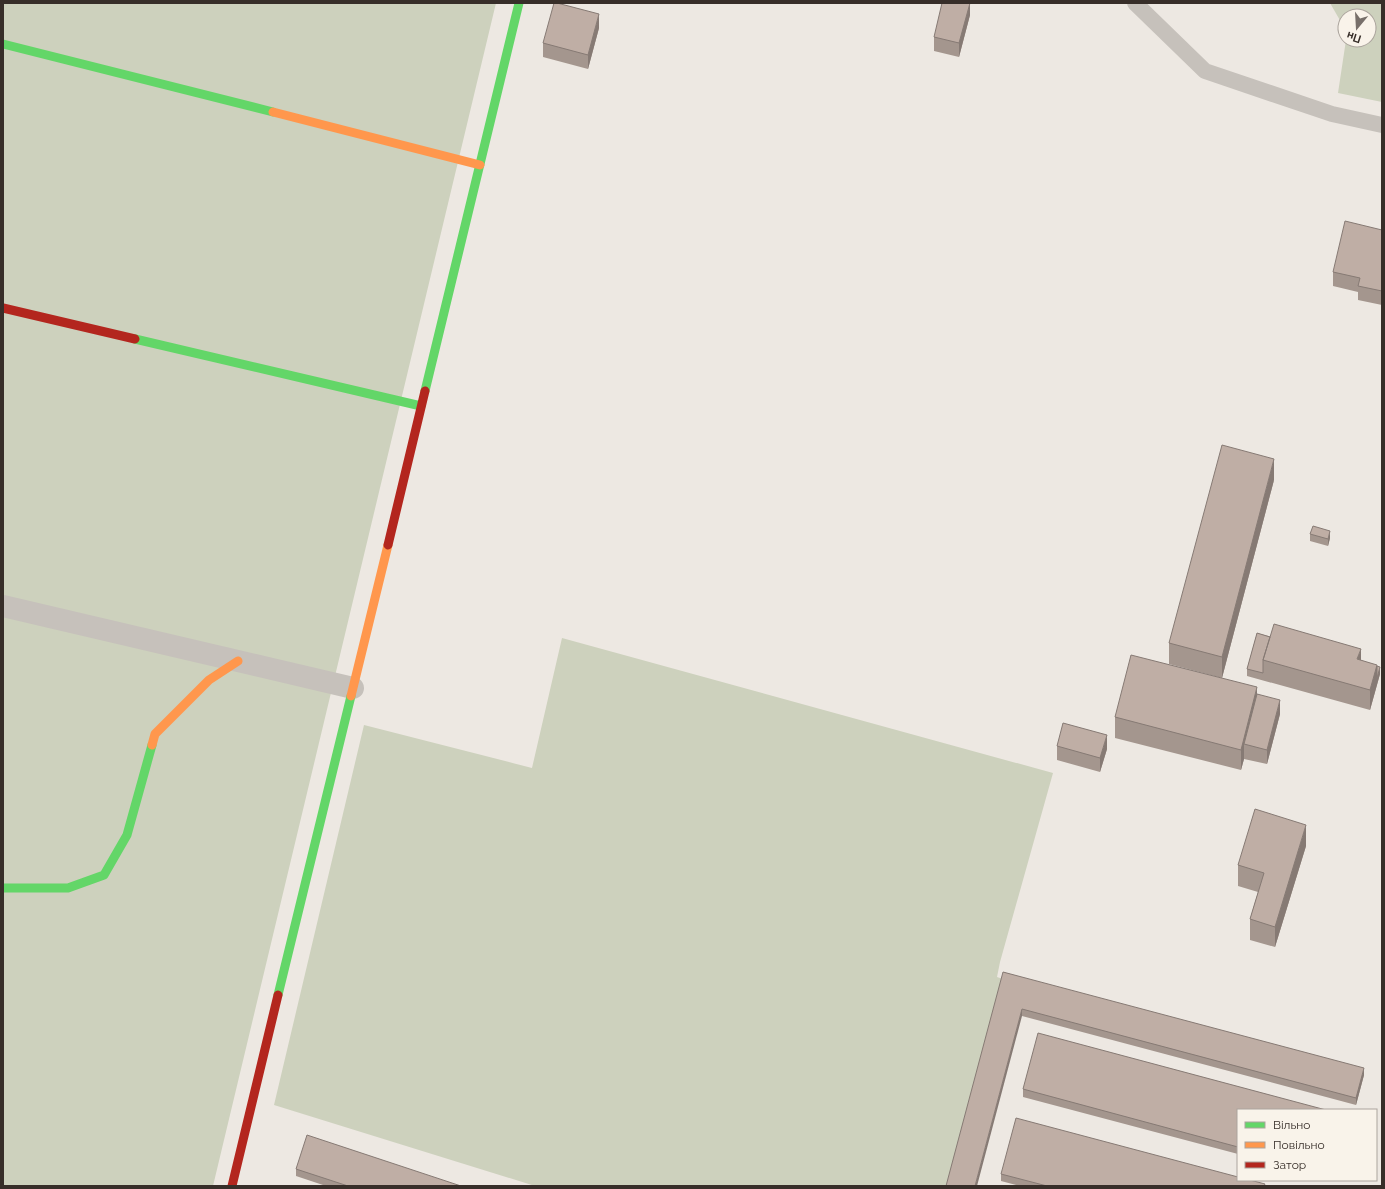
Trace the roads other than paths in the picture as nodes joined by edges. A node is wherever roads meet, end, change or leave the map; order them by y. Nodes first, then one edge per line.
1 (519, 3) edge
2 (1135, 3) edge
3 (3, 44) edge
4 (1382, 125) edge
5 (480, 165) junction
6 (3, 308) edge
7 (421, 406) junction
8 (3, 606) edge
9 (238, 661) junction
10 (353, 688) junction
11 (3, 888) edge
12 (232, 1186) edge

1 - 5 street
2 - 4 lane
3 - 5 street
5 - 7 street
6 - 7 street
7 - 10 street
8 - 9 street
9 - 10 street
9 - 11 street
10 - 12 street

